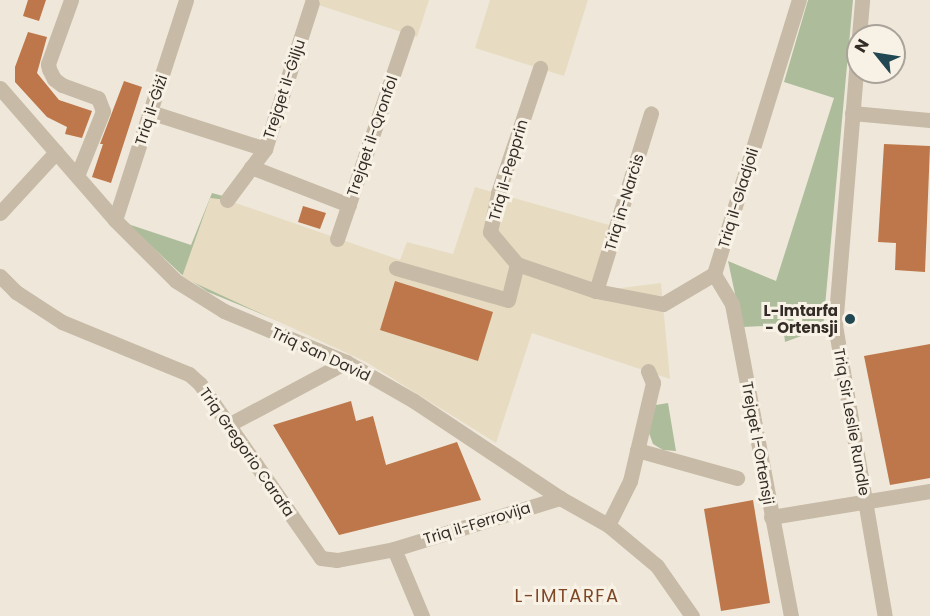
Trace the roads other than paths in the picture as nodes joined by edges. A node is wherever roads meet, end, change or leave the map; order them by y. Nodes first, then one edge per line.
1 (71, 0) edge
2 (186, 0) edge
3 (799, 0) edge
4 (862, 0) edge
5 (312, 3) dead end
6 (860, 24) edge
7 (407, 33) dead end
8 (540, 68) dead end
9 (855, 84) edge
10 (0, 88) edge
11 (150, 112) junction
12 (852, 112) junction
13 (651, 113) dead end
14 (930, 120) edge
15 (265, 148) junction
16 (56, 152) junction
17 (251, 167) junction
18 (77, 176) junction
19 (227, 200) dead end
20 (349, 205) junction
21 (0, 213) edge
22 (115, 220) junction
23 (337, 239) dead end
24 (517, 264) junction
25 (396, 268) dead end
26 (714, 274) junction
27 (0, 276) edge
28 (596, 291) junction
29 (346, 362) junction
30 (648, 371) dead end
31 (228, 425) junction
32 (637, 450) junction
33 (737, 478) dead end
34 (930, 492) edge
35 (560, 498) junction
36 (865, 500) junction
37 (771, 517) junction
38 (608, 525) junction
39 (394, 549) junction
40 (422, 616) edge
41 (692, 616) edge
42 (791, 616) edge
43 (885, 616) edge

1 - 18 street
2 - 11 street, Triq il-Ġiżi
3 - 26 street, Triq il-Gladjoli
4 - 6 street
5 - 15 street, Trejqet il-Ġilju
7 - 20 street, Trejqet il-Qronfol
8 - 24 street, Triq il-Pepprin
9 - 12 street, Triq Sir Leslie Rundle
10 - 16 street, Triq San David
11 - 15 street
11 - 22 street, Triq il-Ġiżi
12 - 14 street
12 - 36 street, Triq Sir Leslie Rundle
13 - 28 street, Triq in-Narċis
15 - 17 street, Trejqet il-Ġilju
16 - 18 street, Triq San David
16 - 21 street
17 - 19 street, Trejqet il-Ġilju
17 - 20 street
18 - 22 street, Triq San David
20 - 23 street, Trejqet il-Qronfol
22 - 29 street, Triq San David
24 - 25 street
24 - 28 street
26 - 28 street
26 - 37 street, Trejqet l-Ortensji
27 - 31 street, Triq Gregorio Carafa
29 - 31 street
29 - 35 street, Triq San David
30 - 32 street
31 - 39 street, Triq Gregorio Carafa
32 - 33 street
32 - 38 street
34 - 36 street
35 - 38 street, Triq San David
35 - 39 street, Triq il-Ferrovija
36 - 37 street
36 - 43 street, Triq Sir Leslie Rundle
37 - 42 street, Trejqet l-Ortensji
38 - 41 street, Triq San David
39 - 40 street

